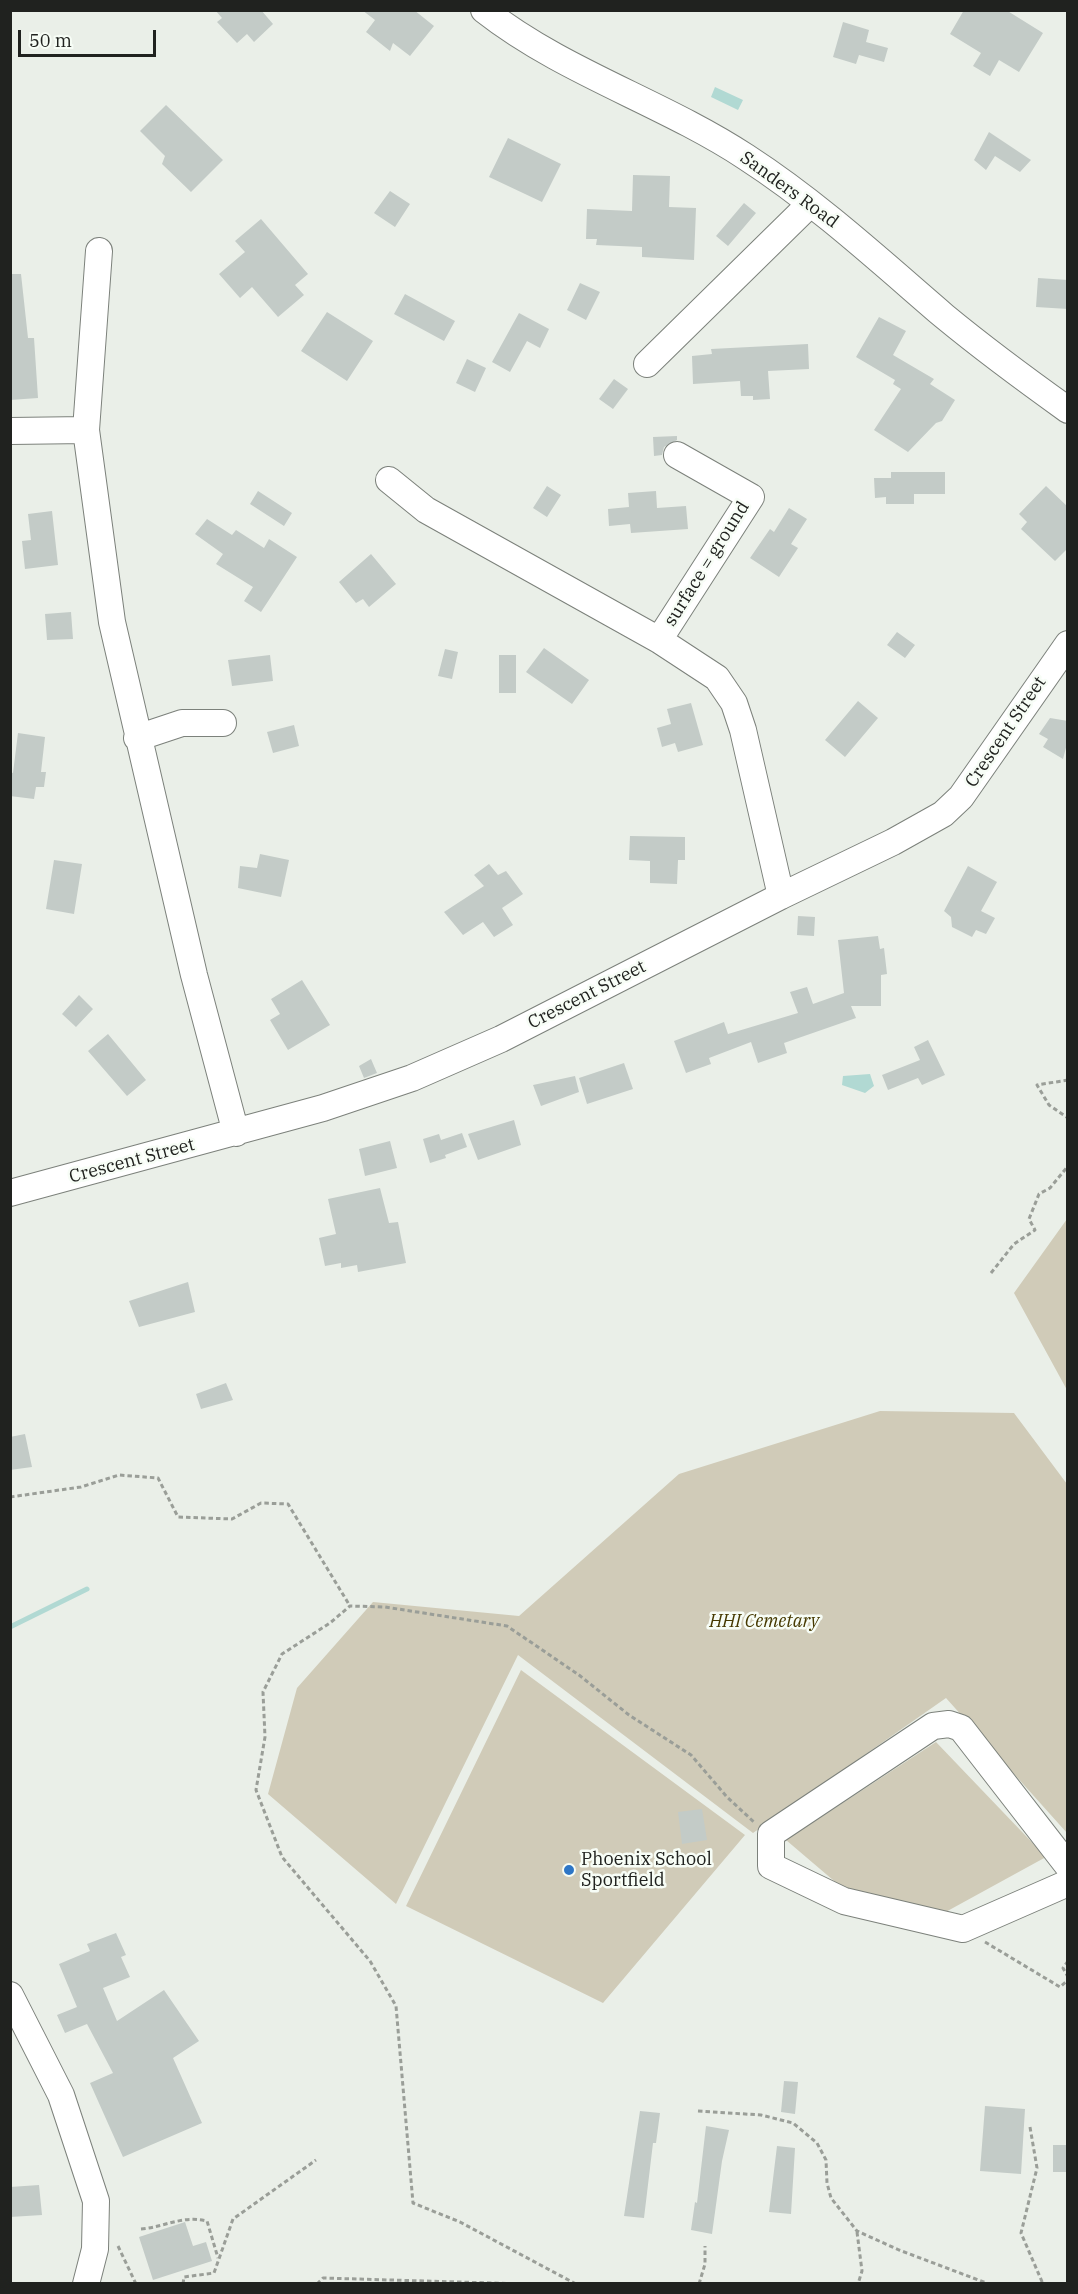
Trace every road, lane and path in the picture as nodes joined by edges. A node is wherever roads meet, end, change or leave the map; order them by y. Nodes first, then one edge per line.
1 (484, 10) edge
2 (810, 204) junction
3 (99, 251) dead end
4 (646, 364) dead end
5 (1068, 410) edge
6 (86, 430) junction
7 (10, 431) edge
8 (677, 455) dead end
9 (389, 480) dead end
10 (659, 640) junction
11 (1068, 644) edge
12 (223, 723) dead end
13 (137, 738) junction
14 (781, 896) junction
15 (1068, 1080) edge
16 (1068, 1118) edge
17 (236, 1133) junction
18 (1068, 1166) edge
19 (10, 1193) edge
20 (991, 1273) dead end
21 (10, 1497) edge
22 (350, 1606) junction
23 (771, 1834) junction
24 (1068, 1866) edge
25 (1068, 1883) edge
26 (963, 1929) junction
27 (1068, 1961) edge
28 (1068, 1978) edge
29 (10, 1995) edge
30 (698, 2111) dead end
31 (1030, 2127) dead end
32 (316, 2160) dead end
33 (141, 2229) dead end
34 (857, 2231) junction
35 (705, 2246) dead end
36 (218, 2260) junction
37 (86, 2283) edge
38 (183, 2283) edge
39 (317, 2283) edge
40 (526, 2283) edge
41 (576, 2283) edge
42 (699, 2283) edge
43 (858, 2283) edge
44 (989, 2283) edge
45 (1043, 2283) edge

1 - 2 street, Sanders Road
2 - 4 street
2 - 5 street, Sanders Road
3 - 6 street
6 - 7 street
6 - 13 street
8 - 10 street, surface = ground
9 - 10 street
10 - 14 street
11 - 14 street, Crescent Street
12 - 13 street
13 - 17 street
14 - 17 street, Crescent Street
15 - 16 path
17 - 19 street, Crescent Street
18 - 20 path
21 - 22 path
22 - 23 path
22 - 41 path
23 - 24 street
23 - 26 street
25 - 26 street
26 - 28 path
27 - 28 path
29 - 37 street
30 - 34 path
31 - 45 path
32 - 36 path
33 - 36 path
34 - 43 path
34 - 44 path
35 - 42 path
36 - 38 path
39 - 40 path

